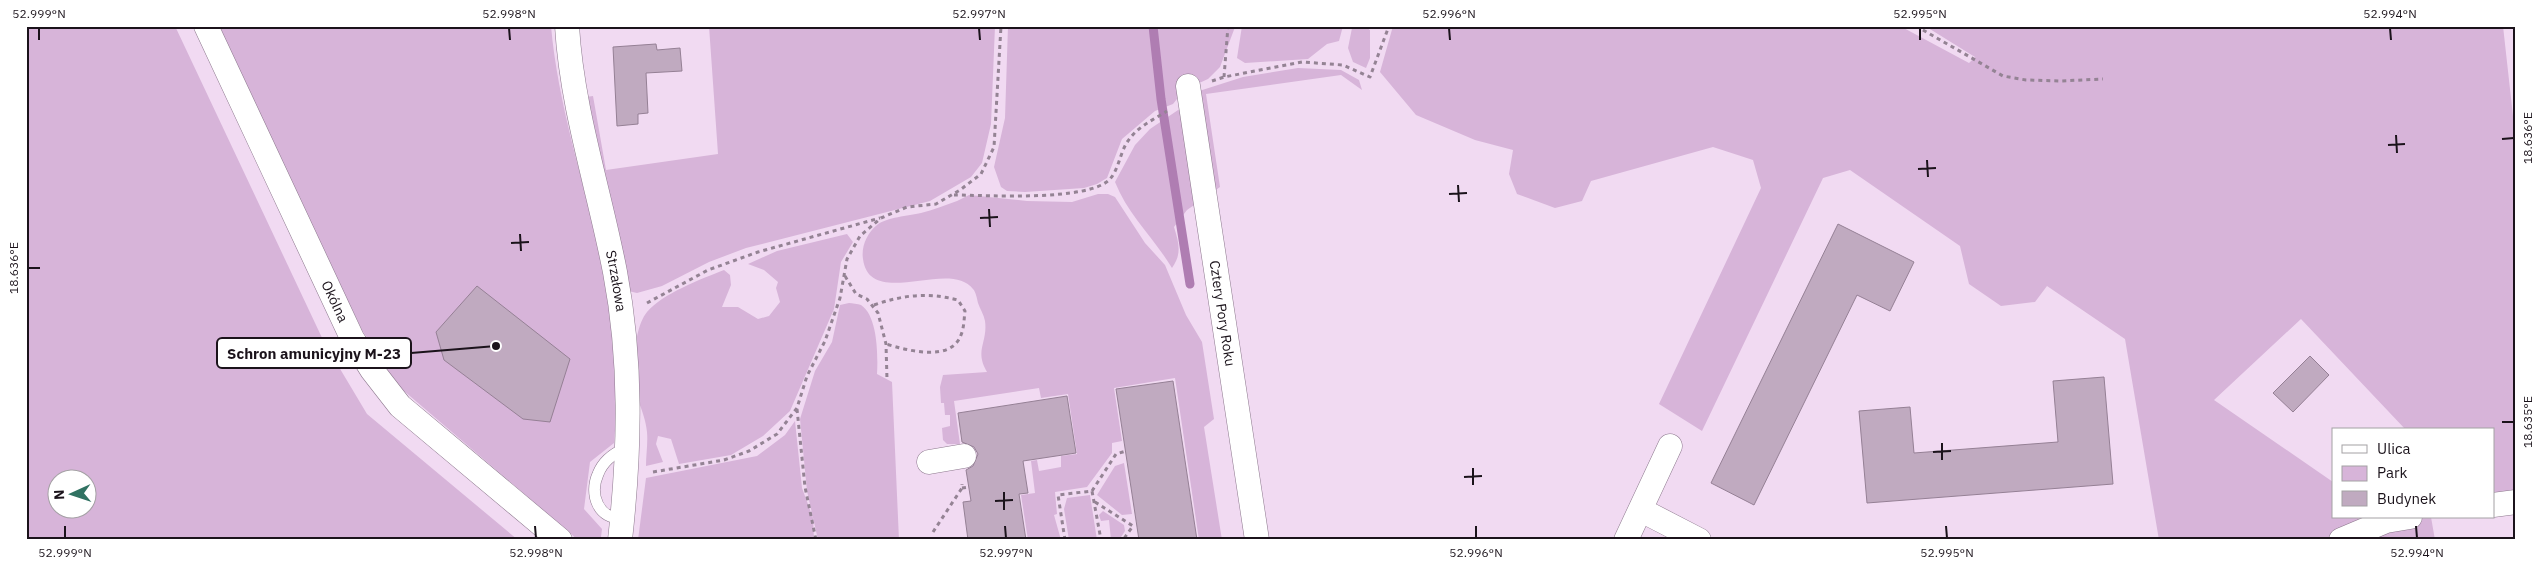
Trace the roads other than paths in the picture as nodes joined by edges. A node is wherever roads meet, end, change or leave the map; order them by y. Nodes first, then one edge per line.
1 (206, 26) edge
2 (567, 26) edge
3 (1188, 88) road end
4 (1670, 446) dead end
5 (626, 448) junction
6 (961, 456) road end
7 (929, 462) dead end
8 (2516, 502) edge
9 (2494, 505) edge
10 (1641, 510) junction
11 (2404, 518) edge
12 (621, 529) edge
13 (560, 540) edge
14 (1257, 540) edge
15 (1626, 540) edge
16 (1699, 540) edge
17 (2341, 540) edge

1 - 13 street, Okólna
2 - 5 street, Strzałowa
3 - 14 street, Cztery Pory Roku
4 - 10 street
5 - 12 street, Strzałowa
5 - 12 lane
6 - 7 street
8 - 9 street
10 - 15 street
10 - 16 street
11 - 17 street

